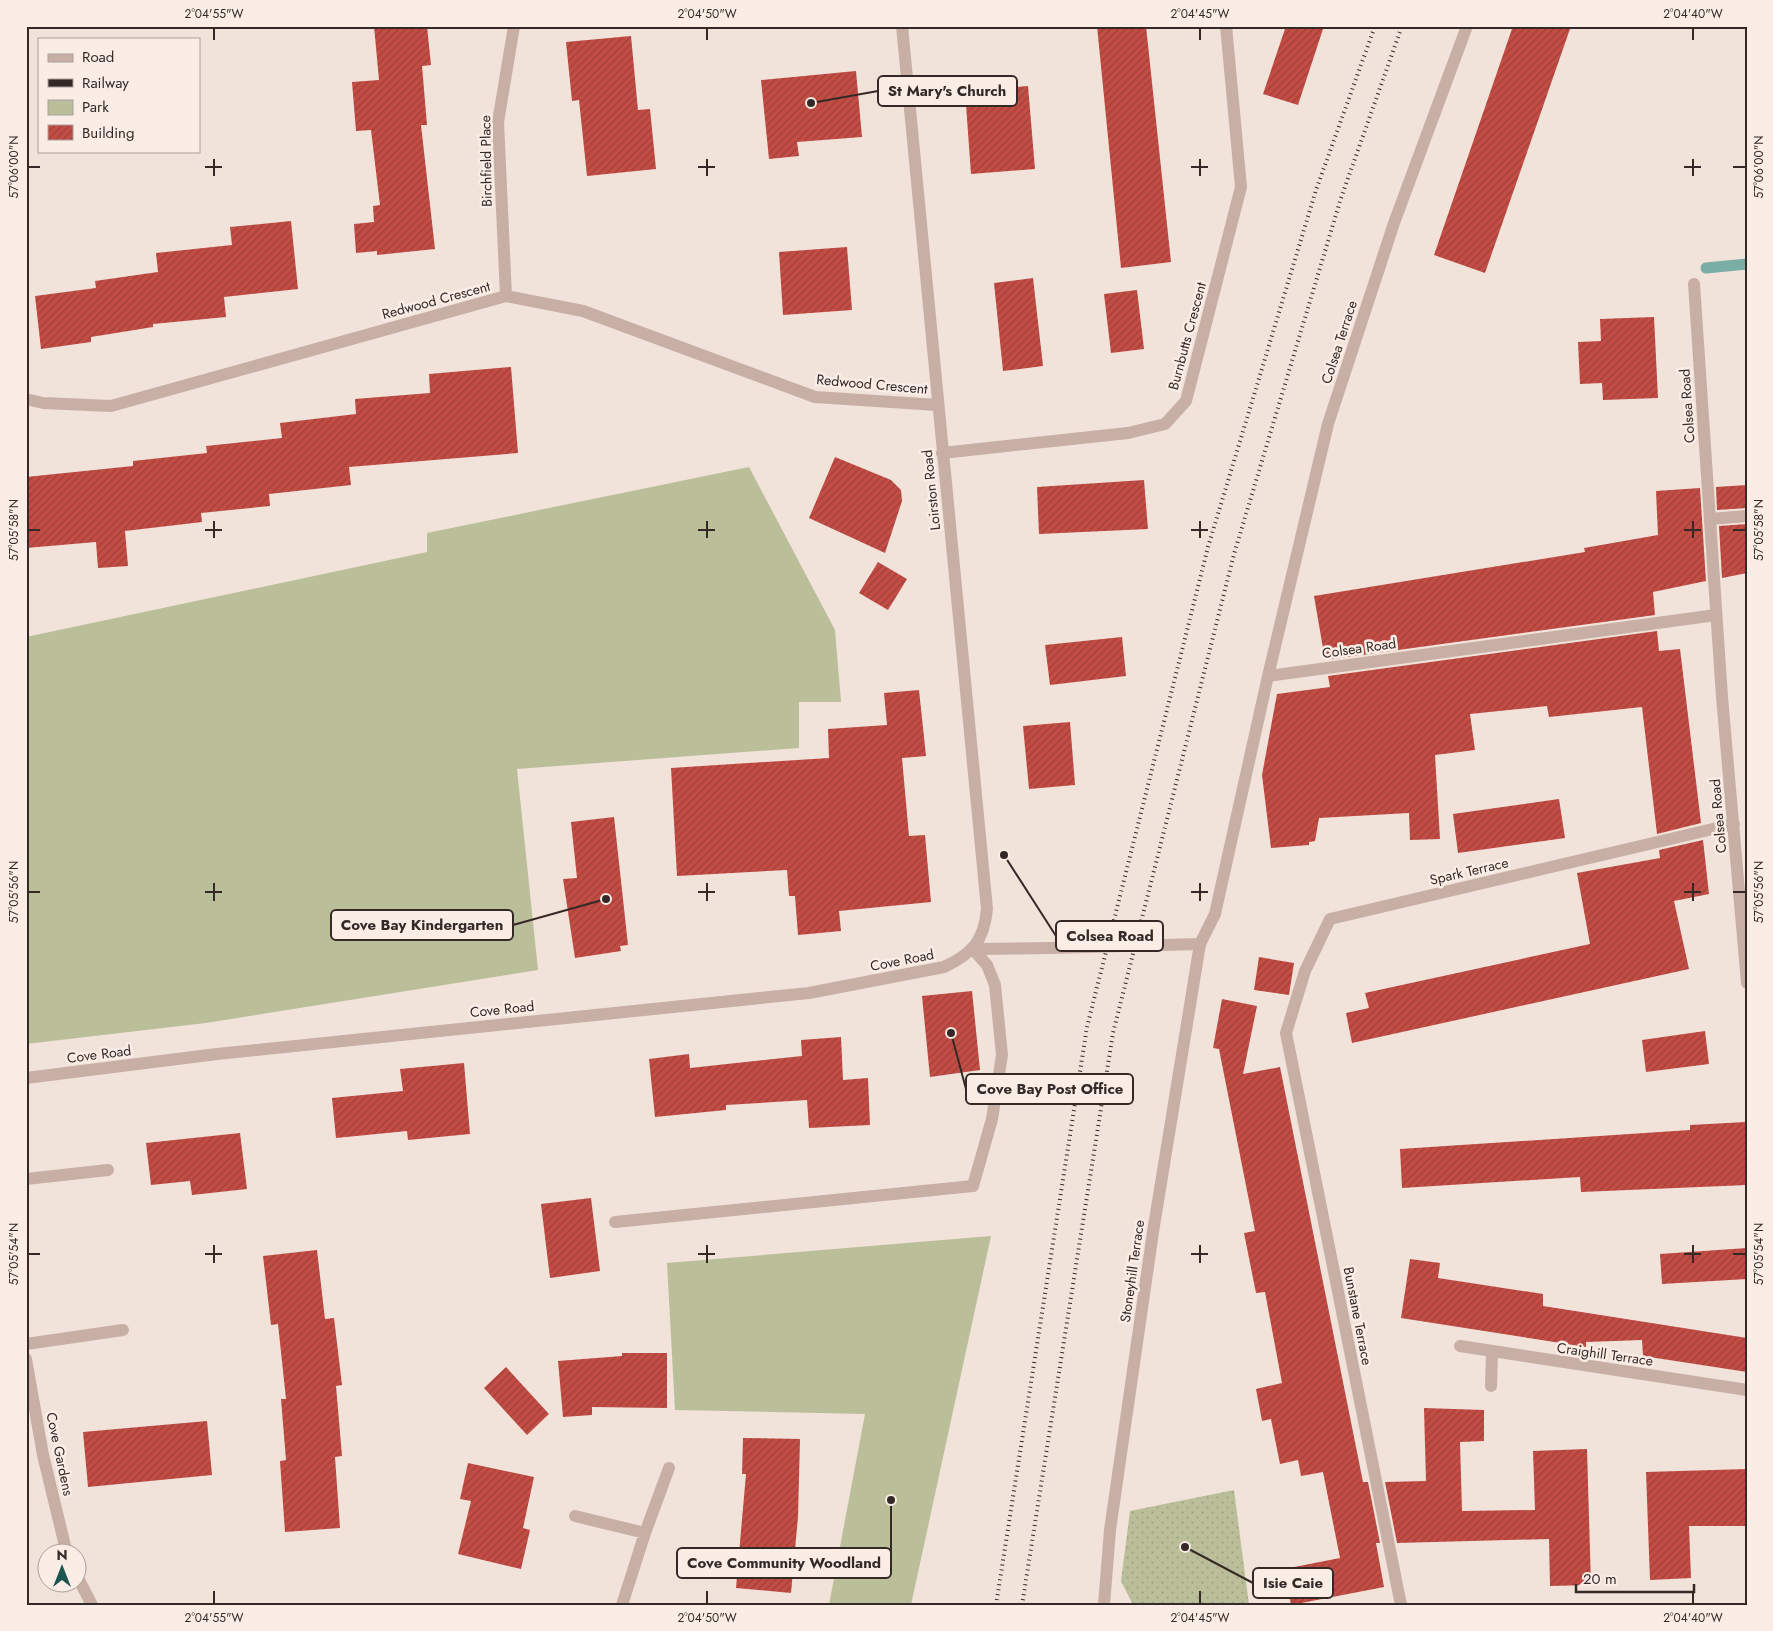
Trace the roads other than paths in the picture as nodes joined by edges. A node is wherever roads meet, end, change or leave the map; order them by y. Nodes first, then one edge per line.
1 (514, 26) edge
2 (902, 26) edge
3 (1226, 26) edge
4 (1467, 26) edge
5 (1694, 284) dead end
6 (506, 296) junction
7 (26, 399) edge
8 (937, 405) junction
9 (942, 453) junction
10 (1747, 516) edge
11 (1710, 519) junction
12 (1716, 615) junction
13 (1268, 676) junction
14 (1734, 824) junction
15 (1200, 944) junction
16 (973, 948) junction
17 (1747, 983) edge
18 (1286, 1033) joint
19 (26, 1078) edge
20 (108, 1170) dead end
21 (26, 1179) edge
22 (615, 1222) dead end
23 (123, 1330) dead end
24 (26, 1344) edge
25 (1460, 1346) dead end
26 (1492, 1353) junction
27 (26, 1360) edge
28 (1491, 1386) dead end
29 (1747, 1390) edge
30 (669, 1468) dead end
31 (575, 1516) dead end
32 (645, 1534) junction
33 (65, 1544) edge
34 (622, 1605) edge
35 (1104, 1605) edge
36 (1401, 1605) edge

1 - 6 street, Birchfield Place
2 - 8 street, Loirston Road
3 - 9 street, Burnbutts Crescent
4 - 13 street, Colsea Terrace
5 - 11 street, Colsea Road
6 - 7 street, Redwood Crescent
6 - 8 street, Redwood Crescent
8 - 9 street, Loirston Road
9 - 16 street, Loirston Road
10 - 11 street
11 - 12 street, Colsea Road
12 - 13 street, Colsea Road
12 - 14 street, Colsea Road
13 - 15 street
14 - 17 street, Colsea Road
14 - 18 street, Spark Terrace
15 - 16 street, bridge
15 - 35 street, Stoneyhill Terrace
16 - 19 street, Cove Road
16 - 22 street
18 - 36 street, Bunstane Terrace
20 - 21 street
23 - 24 street
25 - 26 street, Craighill Terrace
26 - 28 street
26 - 29 street, Craighill Terrace
27 - 33 street, Cove Gardens
30 - 32 street
31 - 32 street
32 - 34 street

